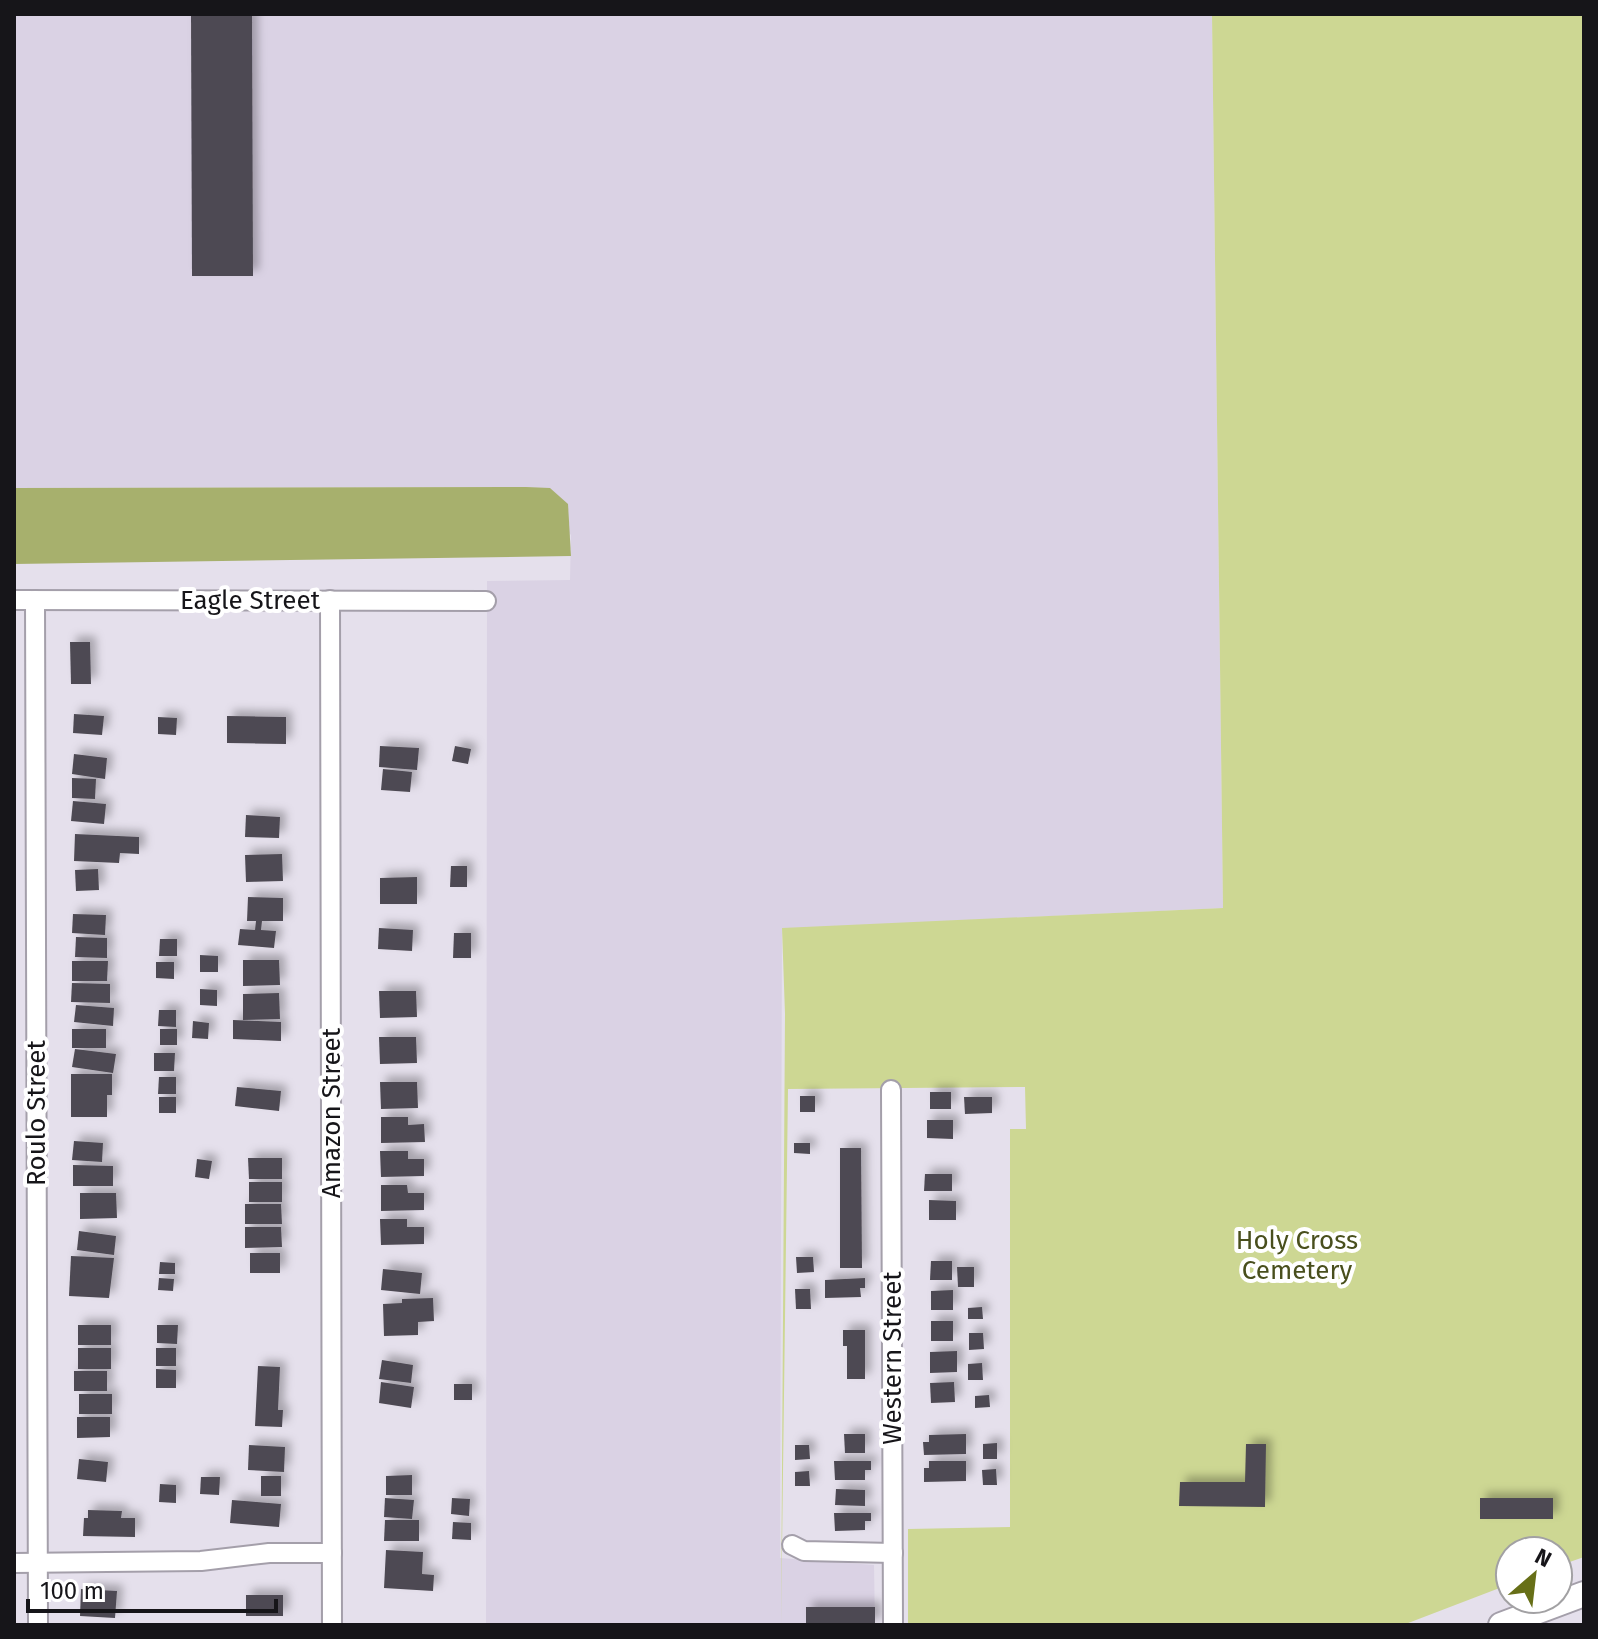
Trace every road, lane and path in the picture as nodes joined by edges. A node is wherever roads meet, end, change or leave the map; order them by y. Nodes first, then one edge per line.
1 (14, 600) edge
2 (35, 600) junction
3 (330, 600) junction
4 (486, 601) dead end
5 (891, 1090) dead end
6 (792, 1545) dead end
7 (332, 1553) junction
8 (893, 1553) junction
9 (14, 1563) edge
10 (38, 1564) junction
11 (1584, 1594) edge
12 (38, 1625) edge
13 (332, 1625) edge
14 (893, 1625) edge
15 (1501, 1625) edge

1 - 2 street, Eagle Street
2 - 3 street, Eagle Street
2 - 10 street, Roulo Street
3 - 4 street, Eagle Street
3 - 7 street, Amazon Street
5 - 8 street, Western Street
6 - 8 street
7 - 10 street
7 - 13 street, Amazon Street
8 - 14 street, Western Street
9 - 10 street
10 - 12 street, Roulo Street
11 - 15 street

